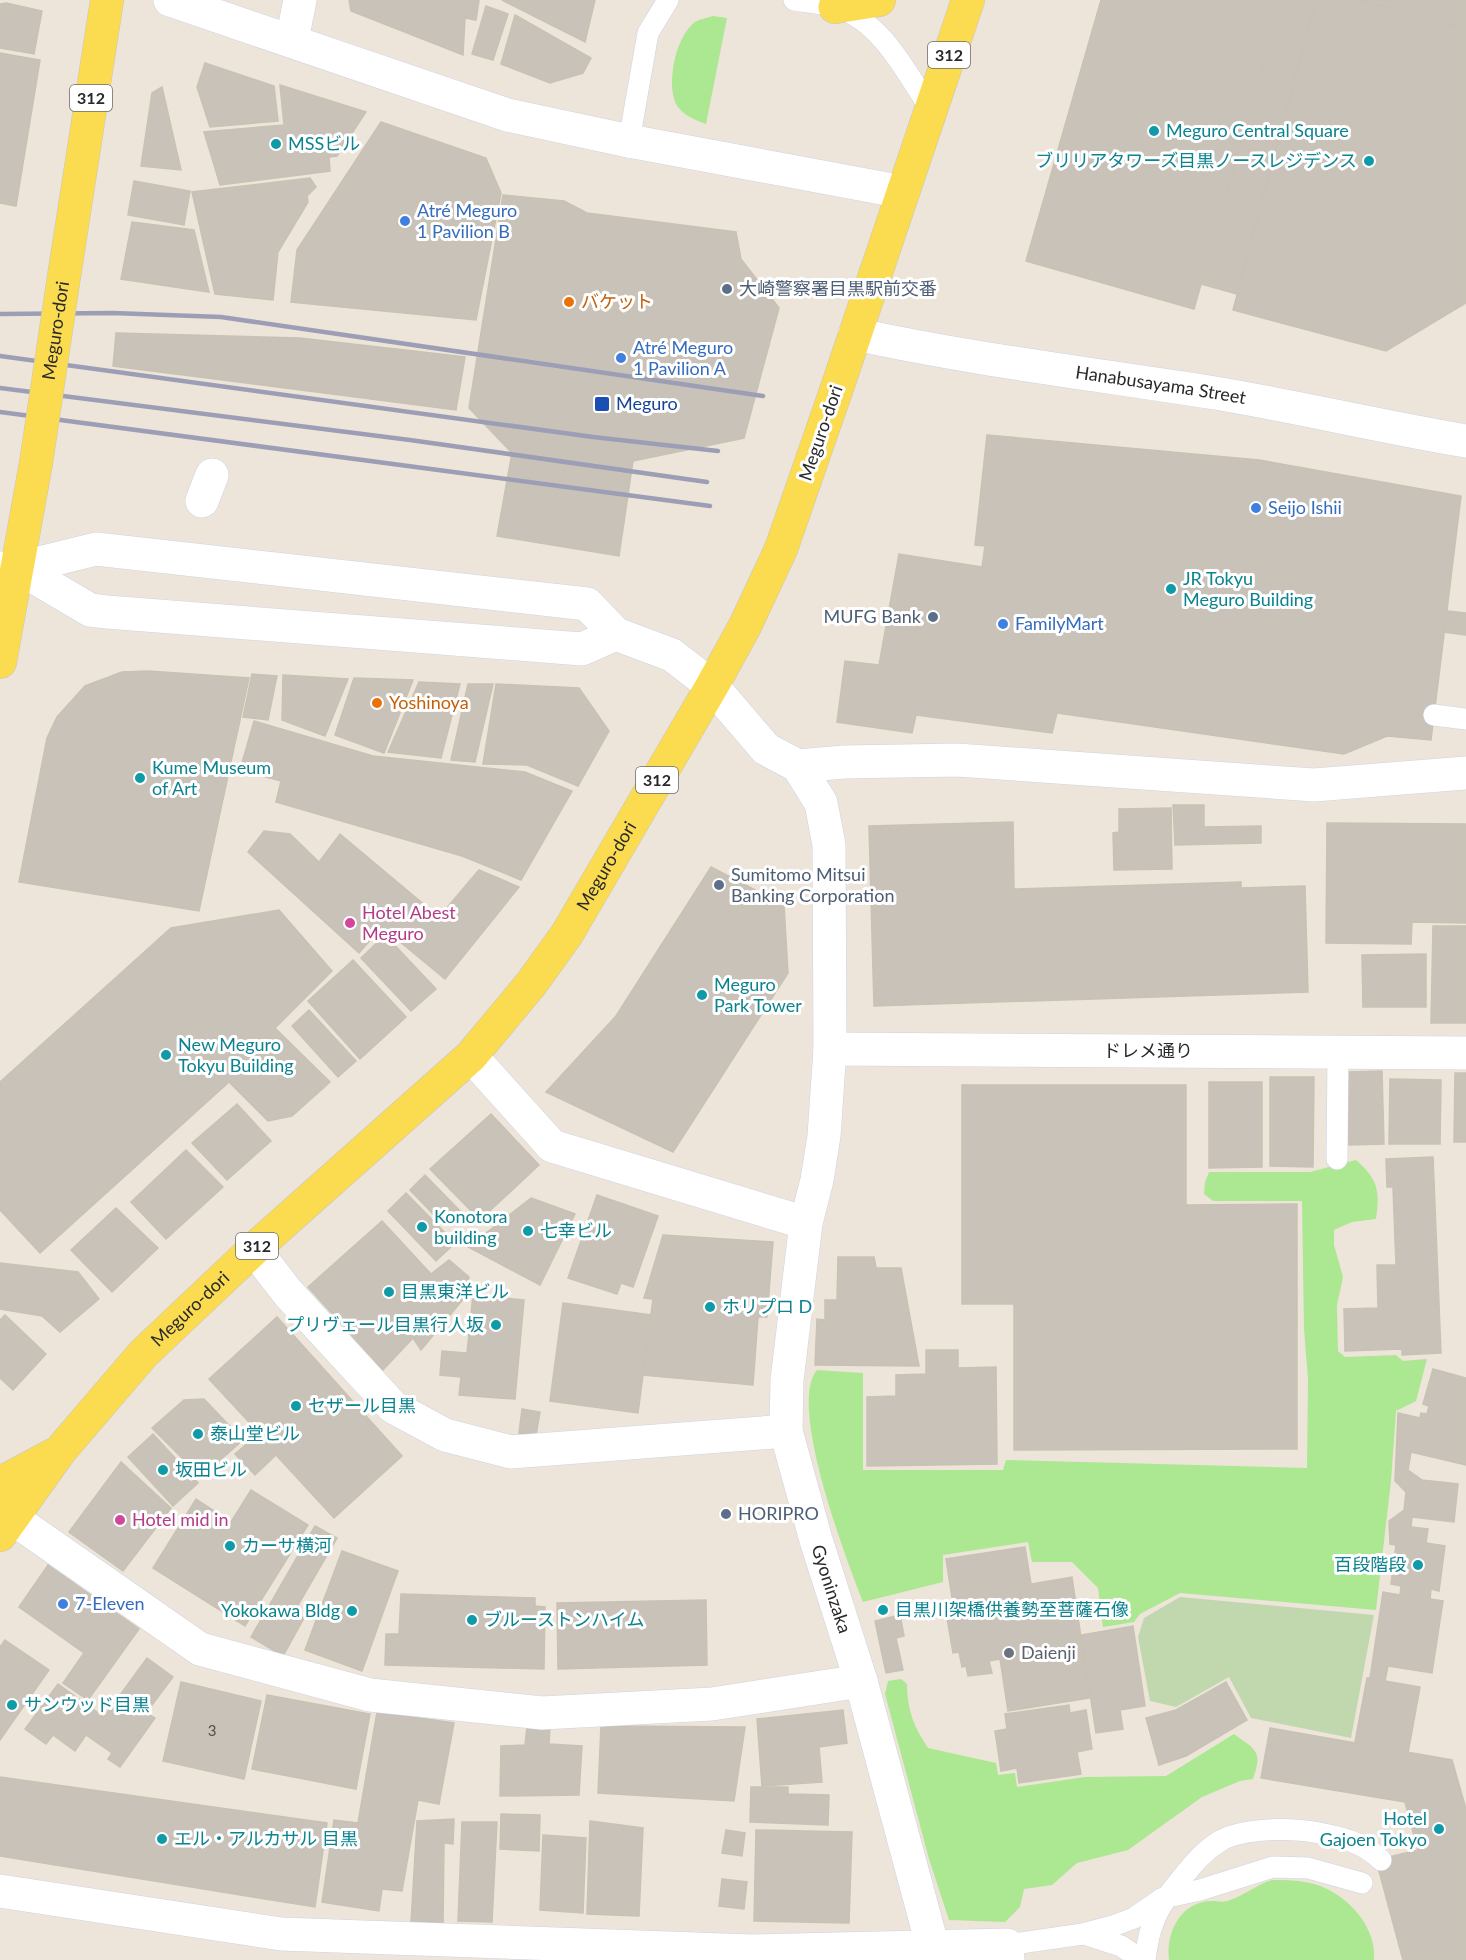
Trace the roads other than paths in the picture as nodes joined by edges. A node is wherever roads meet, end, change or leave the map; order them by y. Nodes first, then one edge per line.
1 (107, 0) edge
2 (170, 0) edge
3 (300, 0) edge
4 (668, 0) edge
5 (794, 0) edge
6 (879, 0) edge
7 (968, 0) edge
8 (835, 7) junction
9 (292, 40) junction
10 (931, 110) junction
11 (629, 141) junction
12 (903, 192) junction
13 (855, 334) junction
14 (1466, 441) edge
15 (9, 568) edge
16 (615, 634) junction
17 (0, 662) edge
18 (712, 686) junction
19 (1434, 715) dead end
20 (1466, 719) edge
21 (798, 766) junction
22 (1466, 773) edge
23 (830, 1049) junction
24 (1338, 1052) junction
25 (1466, 1053) edge
26 (471, 1056) junction
27 (1337, 1159) dead end
28 (806, 1223) junction
29 (254, 1249) junction
30 (786, 1431) junction
31 (4, 1514) edge
32 (861, 1681) junction
33 (1381, 1860) dead end
34 (1362, 1883) dead end
35 (0, 1891) edge
36 (1163, 1898) junction
37 (1083, 1934) junction
38 (933, 1948) junction
39 (1008, 1952) edge
40 (1143, 1960) edge

1 - 15 main road, Meguro-dori / 312, bridge
2 - 9 street
3 - 9 street
4 - 11 lane
5 - 8 lane
6 - 8 main road
7 - 10 main road, Meguro-dori / 312
8 - 10 lane
9 - 11 street
10 - 12 main road, Meguro-dori / 312
11 - 12 street
12 - 13 main road, Meguro-dori / 312
13 - 14 street, Hanabusayama Street
13 - 18 main road, Meguro-dori / 312, bridge
15 - 16 street
15 - 16 street
15 - 17 main road, Meguro-dori / 312
16 - 18 street
18 - 21 street
18 - 26 main road, Meguro-dori / 312
19 - 20 lane
21 - 22 street
21 - 23 street, Gyoninzaka
23 - 24 street, ドレメ通り
23 - 28 street, Gyoninzaka
24 - 25 street, ドレメ通り
24 - 27 lane
26 - 28 street
26 - 29 main road, Meguro-dori / 312
28 - 30 street, Gyoninzaka
29 - 30 street
29 - 31 main road, Meguro-dori / 312
30 - 32 street, Gyoninzaka
31 - 32 street
32 - 38 street, Gyoninzaka
33 - 36 lane
34 - 36 lane
35 - 38 street
36 - 37 lane
36 - 40 lane
37 - 39 lane
37 - 40 lane
38 - 39 street

